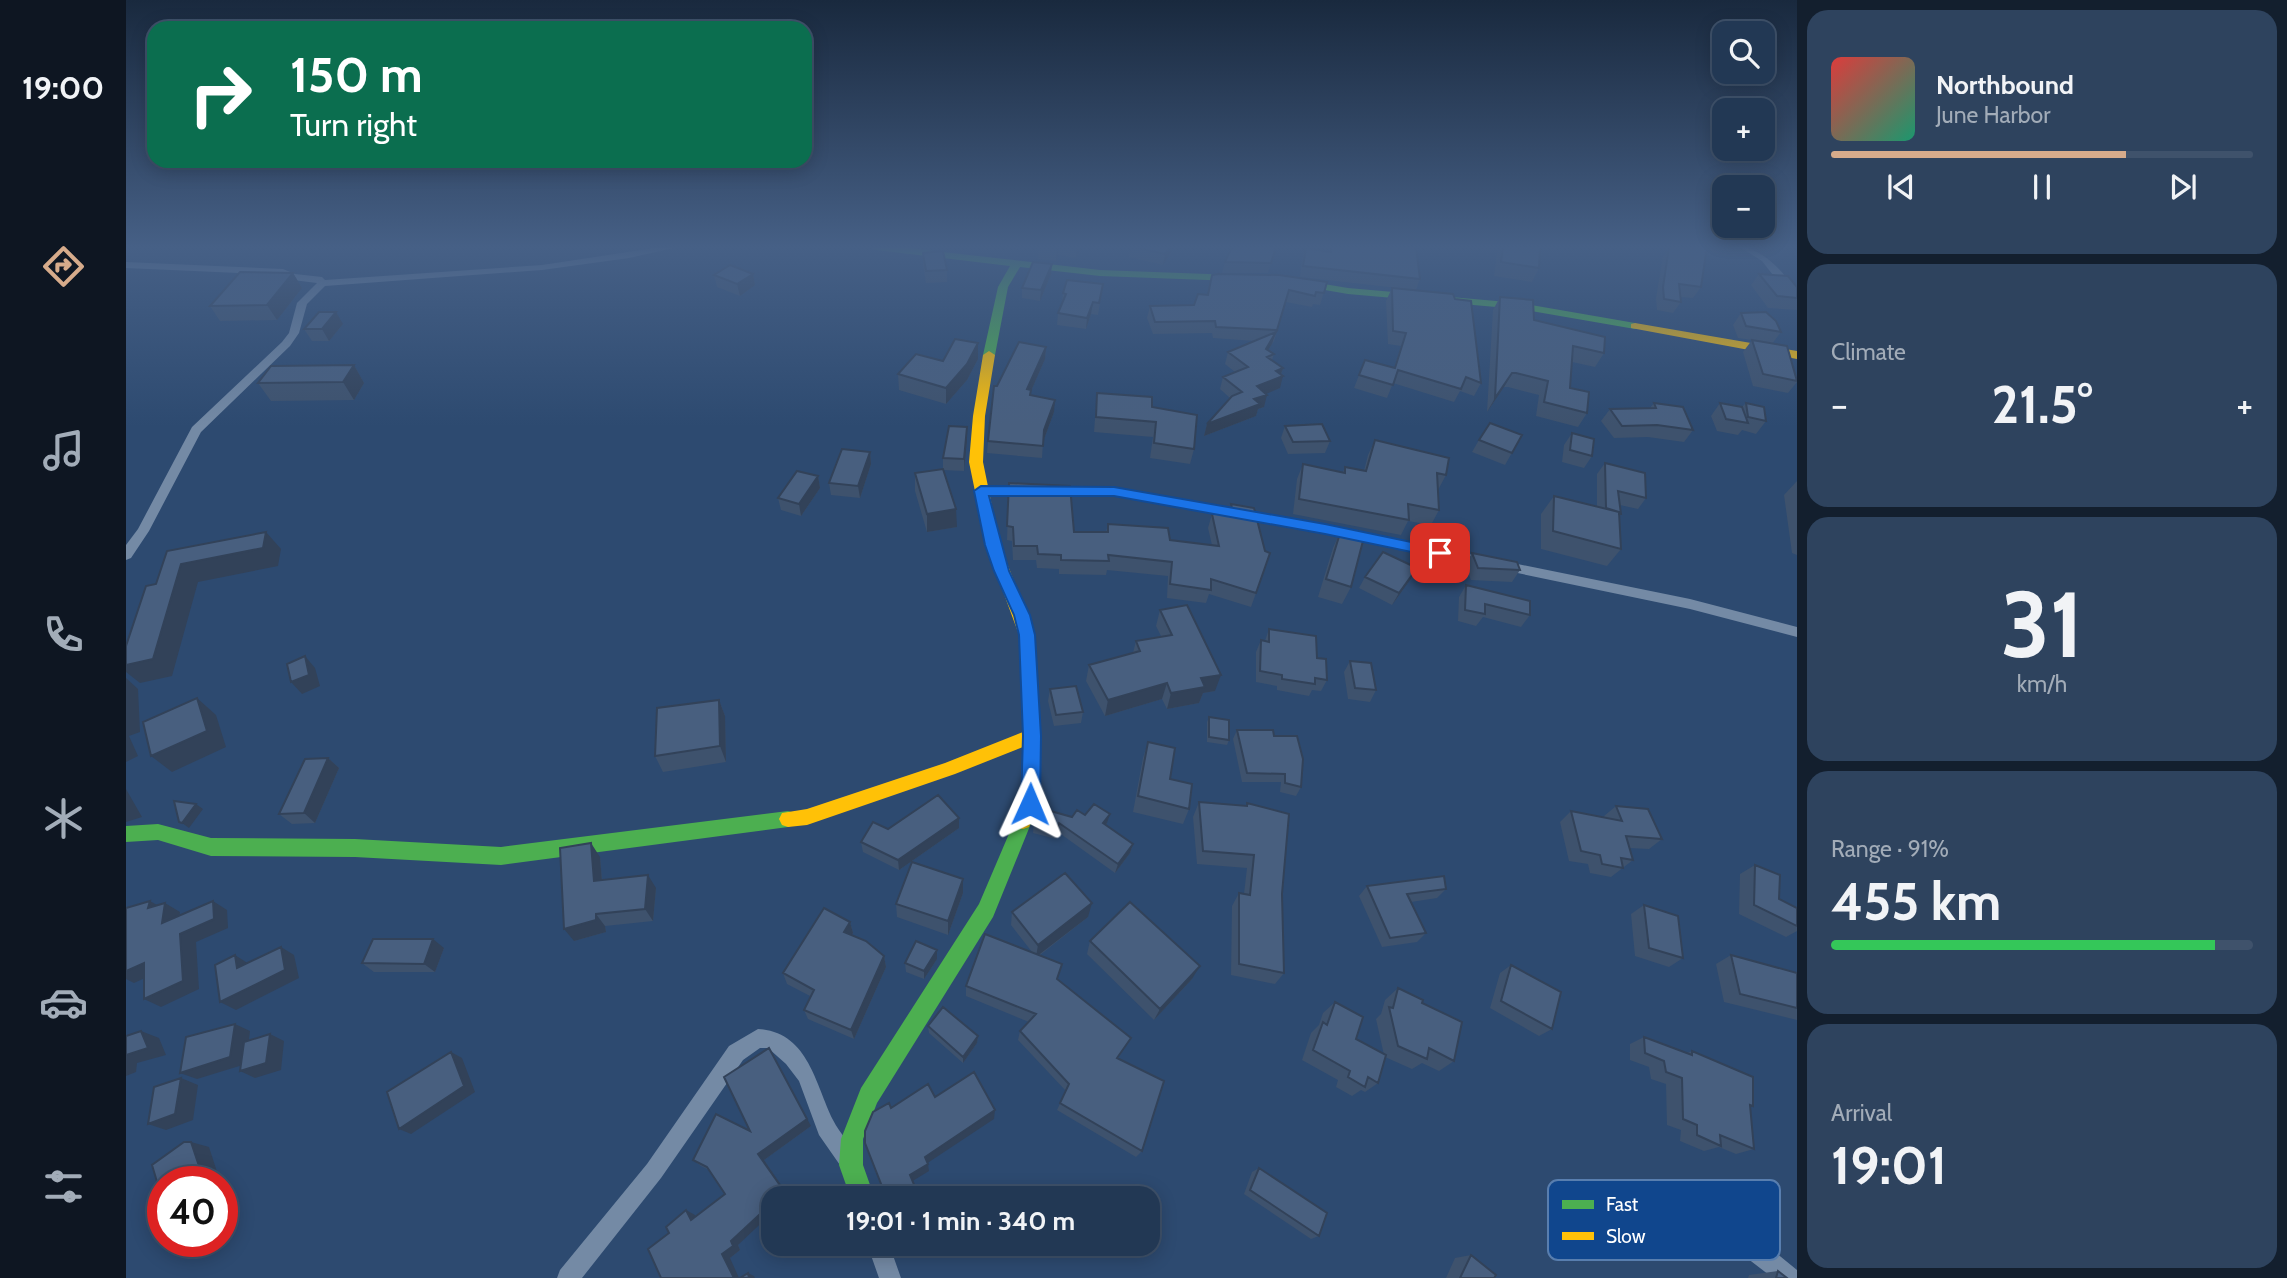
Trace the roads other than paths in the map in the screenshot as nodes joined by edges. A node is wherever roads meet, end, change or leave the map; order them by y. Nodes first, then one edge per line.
1 (301, 307) edge
2 (999, 307) edge
3 (1523, 307) edge
4 (1797, 355) edge
5 (981, 491) junction
6 (126, 555) edge
7 (1797, 632) edge
8 (1032, 736) junction
9 (126, 834) edge
10 (851, 1165) junction
11 (858, 1186) edge
12 (882, 1256) edge
13 (1767, 1260) edge
14 (568, 1278) edge
15 (890, 1278) edge
16 (1790, 1278) edge

1 - 6 street
2 - 5 street
3 - 4 street
5 - 7 street
5 - 8 street
8 - 9 street
8 - 10 street
10 - 11 street
10 - 14 street
12 - 15 street
13 - 16 street

